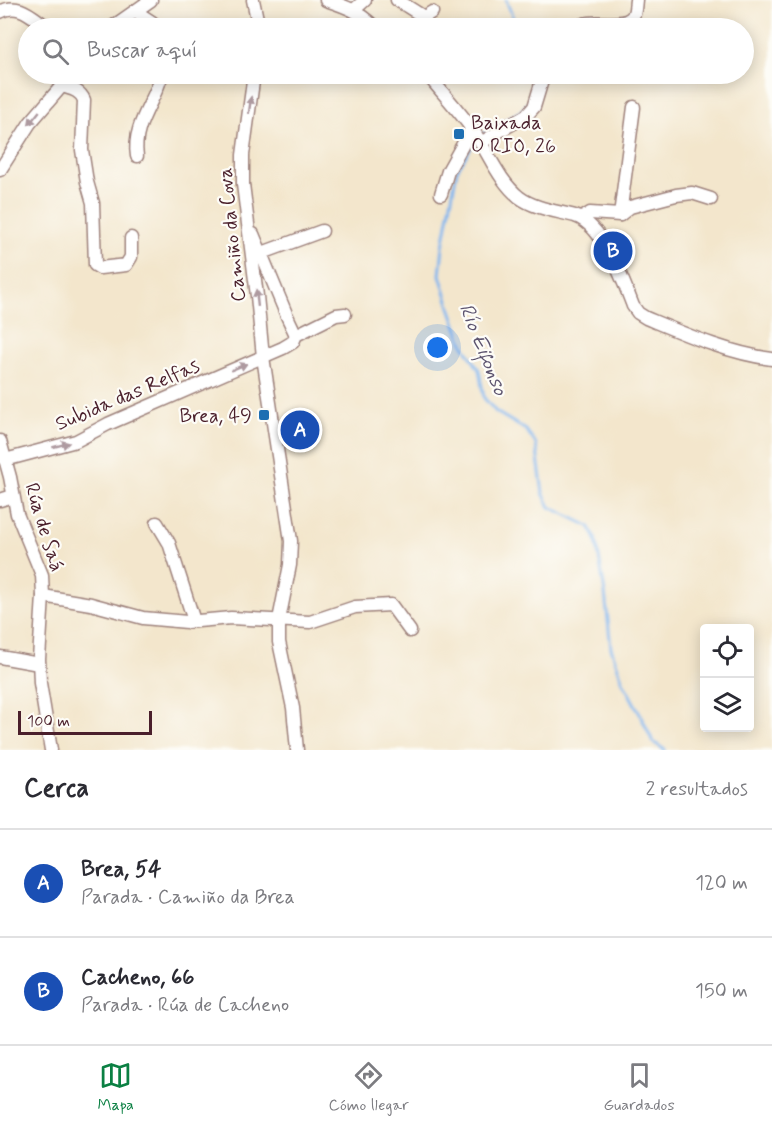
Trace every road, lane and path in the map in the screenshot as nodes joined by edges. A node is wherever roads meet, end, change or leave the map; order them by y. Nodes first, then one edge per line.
1 (151, 0) edge
2 (253, 0) edge
3 (326, 0) edge
4 (365, 0) edge
5 (396, 0) edge
6 (636, 0) edge
7 (354, 10) junction
8 (135, 11) junction
9 (0, 12) edge
10 (432, 12) dead end
11 (34, 18) edge
12 (125, 18) edge
13 (146, 18) edge
14 (257, 18) edge
15 (364, 18) edge
16 (631, 18) edge
17 (159, 84) edge
18 (253, 84) edge
19 (435, 84) edge
20 (540, 84) edge
21 (62, 86) joint
22 (634, 107) dead end
23 (472, 128) junction
24 (480, 142) junction
25 (137, 156) dead end
26 (0, 170) edge
27 (441, 194) dead end
28 (711, 200) dead end
29 (620, 215) junction
30 (582, 218) junction
31 (248, 225) junction
32 (322, 231) dead end
33 (131, 238) dead end
34 (261, 253) junction
35 (345, 314) dead end
36 (296, 335) junction
37 (262, 357) junction
38 (772, 359) edge
39 (0, 441) edge
40 (4, 460) junction
41 (13, 496) junction
42 (0, 500) edge
43 (157, 523) dead end
44 (43, 596) junction
45 (279, 620) junction
46 (194, 621) junction
47 (410, 631) dead end
48 (0, 657) edge
49 (39, 664) junction
50 (51, 750) edge
51 (297, 750) edge

1 - 8 street
2 - 14 street
3 - 7 street
4 - 7 street
5 - 10 street
6 - 16 street
7 - 15 street
8 - 12 street
8 - 13 street
9 - 11 street
17 - 25 street
31 -> 18 street, Camiño da Cova
19 - 23 street
20 - 24 street
21 -> 26 street
21 - 33 street
22 - 29 street
23 - 24 street
23 - 27 street
24 - 30 street
28 - 29 street
29 - 30 street
30 - 38 street
31 - 34 street
37 -> 31 street, Camiño da Cova
32 - 34 street
34 - 36 street
35 - 36 street, Subida das Relfas
36 - 37 street, Subida das Relfas
40 -> 37 street, Subida das Relfas
37 - 45 street, Camiño da Cova
39 - 40 street, Rúa de Saá
40 - 41 street, Rúa de Saá
41 - 42 street
41 - 44 street, Rúa de Saá
43 - 46 street
44 - 46 street
44 - 49 street, Rúa de Saá
45 - 46 street
45 - 47 street
45 - 51 street, Camiño da Cova
48 - 49 street
49 - 50 street, Rúa de Saá

